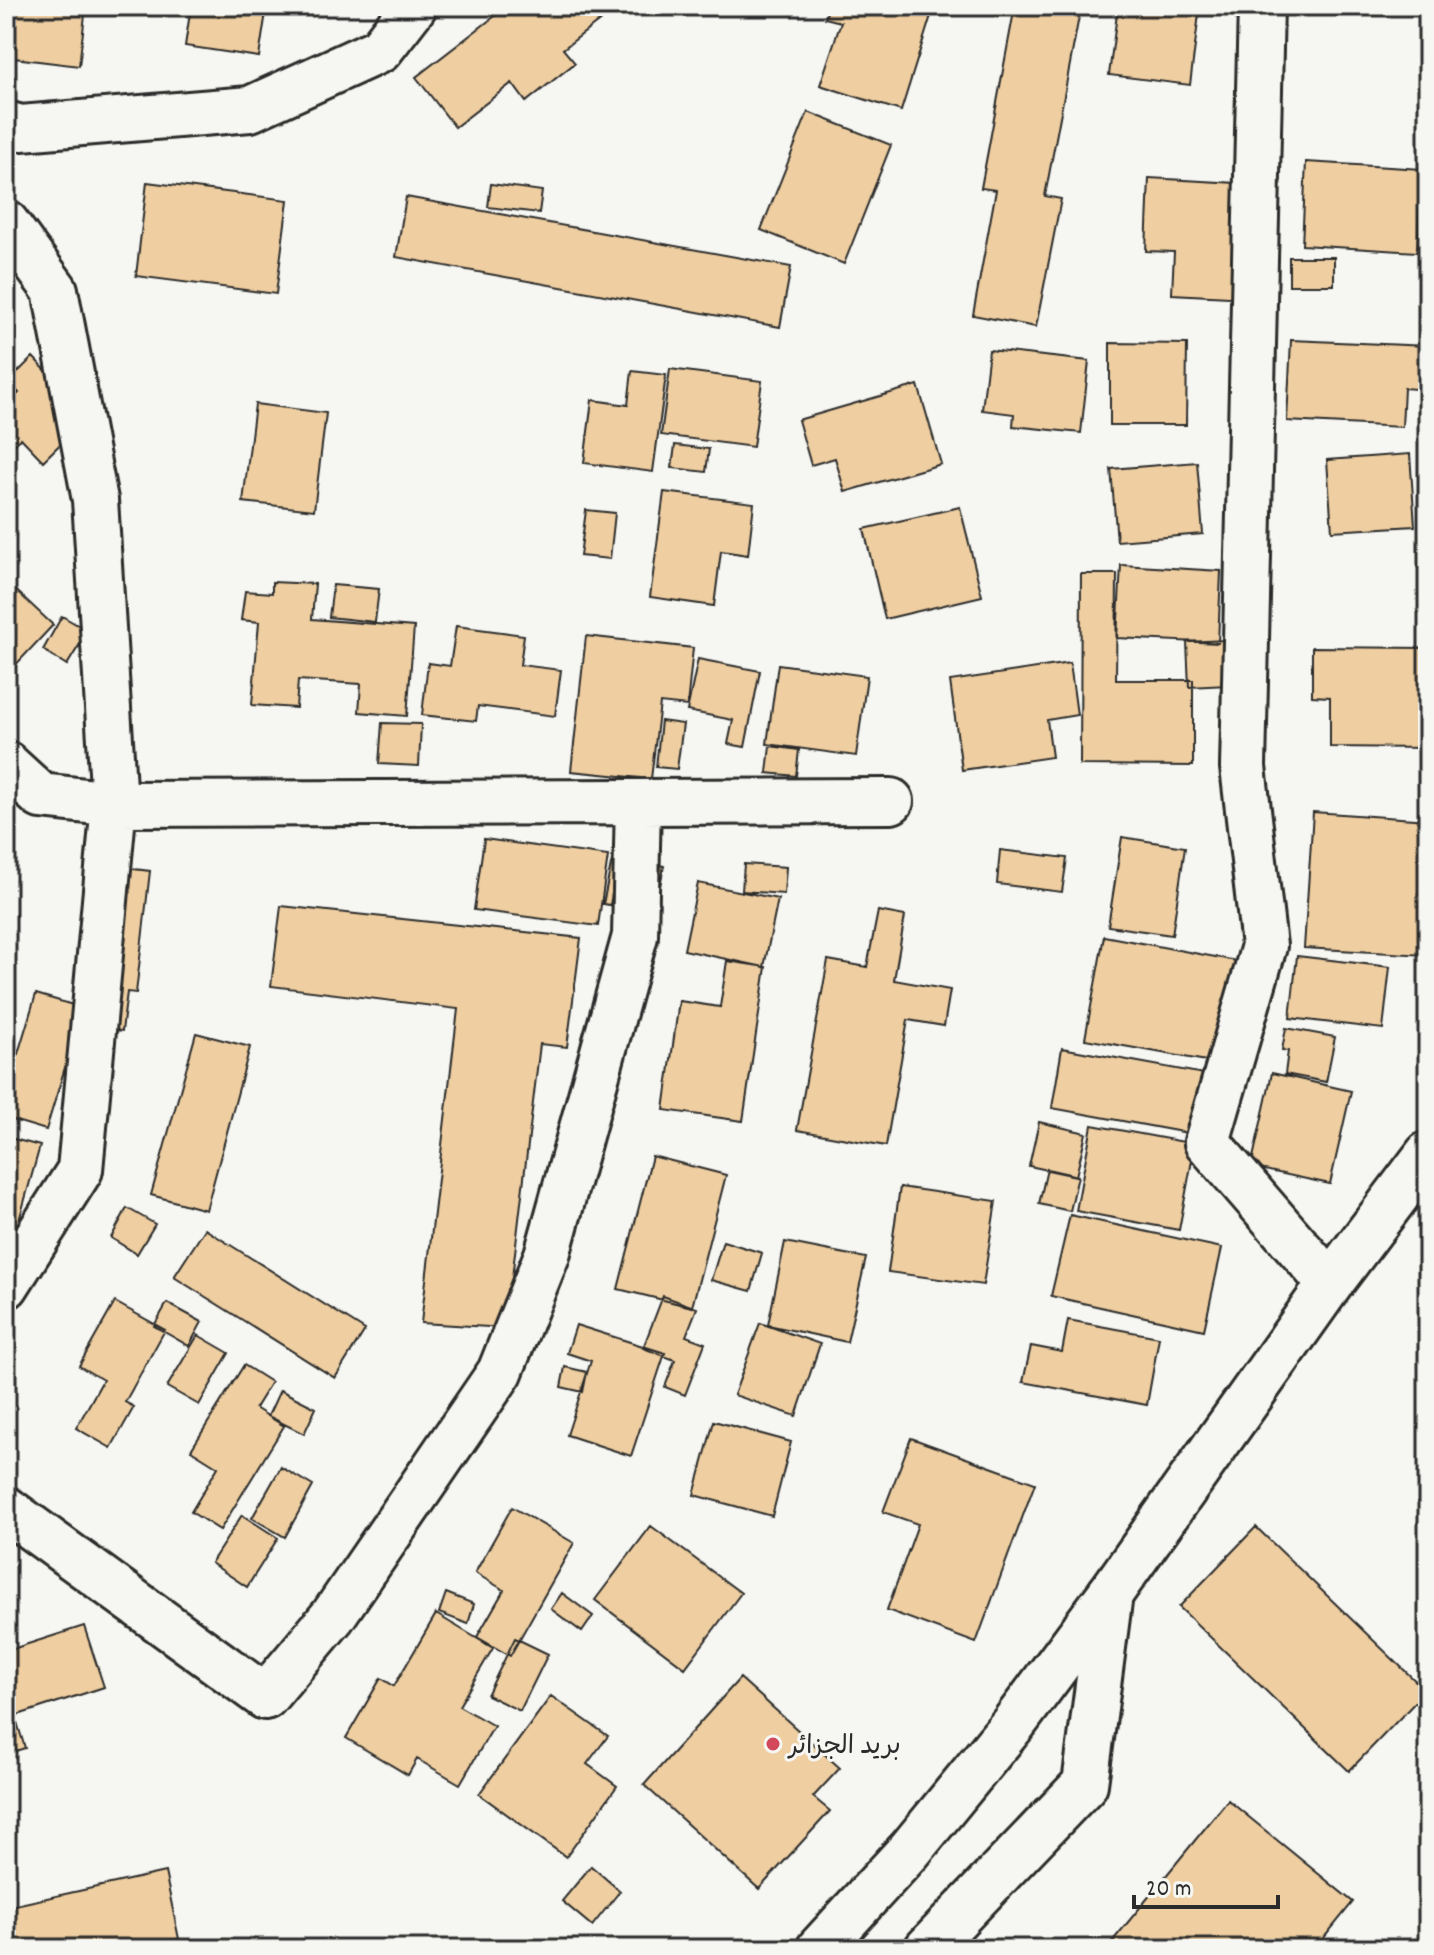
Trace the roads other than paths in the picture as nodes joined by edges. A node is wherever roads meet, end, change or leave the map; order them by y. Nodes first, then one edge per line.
1 (414, 6) edge
2 (1261, 6) edge
3 (6, 124) edge
4 (6, 223) edge
5 (6, 764) edge
6 (891, 801) dead end
7 (638, 802) junction
8 (114, 804) junction
9 (1428, 1154) edge
10 (1330, 1284) junction
11 (6, 1286) edge
12 (6, 1509) edge
13 (1110, 1594) junction
14 (819, 1949) edge
15 (927, 1949) edge

1 - 3 street
2 - 10 street
4 - 8 street
5 - 8 street
6 - 7 street
7 - 8 street
7 - 12 street
8 - 11 street
9 - 10 street
10 - 13 street
13 - 14 street
13 - 15 street

